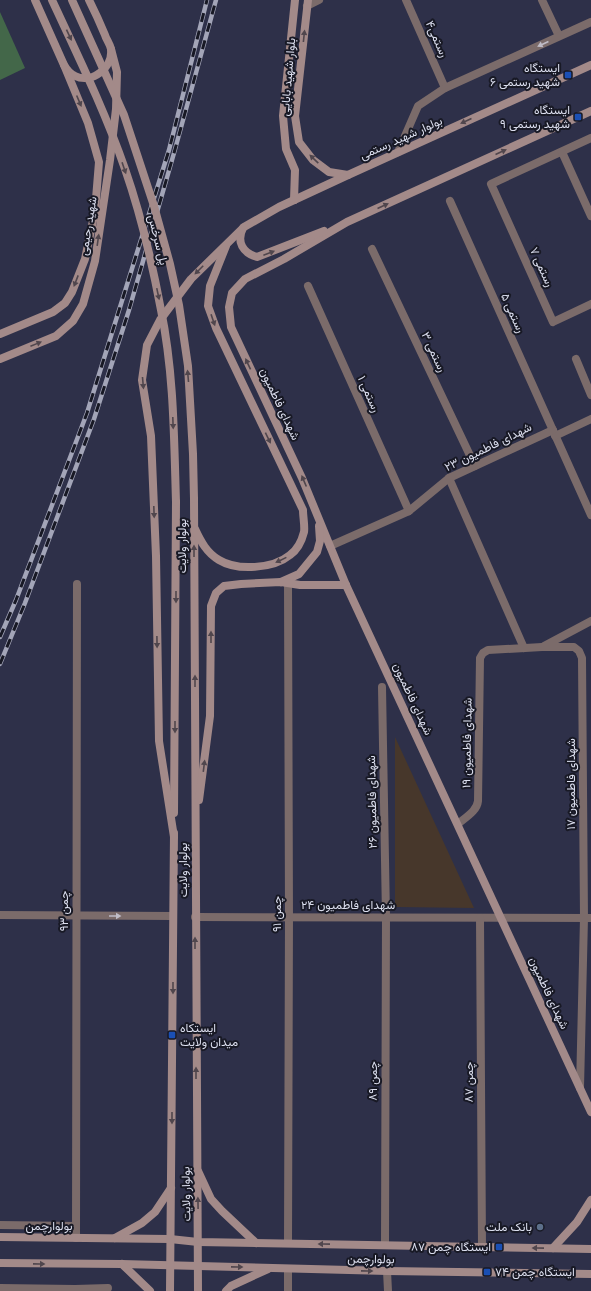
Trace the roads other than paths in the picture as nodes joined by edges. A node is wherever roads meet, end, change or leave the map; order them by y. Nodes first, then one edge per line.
1 (35, 0) edge
2 (52, 0) edge
3 (72, 0) edge
4 (90, 0) edge
5 (295, 0) edge
6 (319, 0) edge
7 (406, 0) edge
8 (542, 0) edge
9 (308, 3) edge
10 (591, 22) edge
11 (559, 36) junction
12 (111, 49) junction
13 (591, 65) edge
14 (64, 66) junction
15 (445, 88) junction
16 (591, 111) edge
17 (591, 138) edge
18 (398, 152) junction
19 (562, 152) junction
20 (348, 175) junction
21 (294, 200) junction
22 (450, 201) dead end
23 (591, 216) edge
24 (347, 222) junction
25 (244, 227) junction
26 (227, 243) junction
27 (372, 248) dead end
28 (308, 286) dead end
29 (591, 304) edge
30 (0, 334) edge
31 (0, 358) edge
32 (576, 359) dead end
33 (591, 395) edge
34 (591, 419) edge
35 (554, 433) junction
36 (475, 466) junction
37 (449, 478) junction
38 (194, 498) joint
39 (176, 502) joint
40 (409, 511) junction
41 (591, 515) edge
42 (318, 517) junction
43 (194, 526) junction
44 (330, 546) junction
45 (285, 583) junction
46 (77, 584) dead end
47 (346, 585) junction
48 (591, 621) edge
49 (542, 647) junction
50 (524, 648) junction
51 (382, 686) dead end
52 (458, 824) junction
53 (195, 833) junction
54 (174, 837) junction
55 (0, 915) edge
56 (76, 915) junction
57 (173, 916) junction
58 (195, 917) junction
59 (289, 917) junction
60 (386, 917) junction
61 (480, 918) junction
62 (501, 918) junction
63 (588, 918) edge
64 (580, 1088) junction
65 (591, 1112) edge
66 (197, 1169) junction
67 (171, 1187) junction
68 (591, 1200) edge
69 (0, 1225) edge
70 (76, 1226) junction
71 (0, 1237) edge
72 (76, 1238) junction
73 (115, 1238) junction
74 (170, 1239) junction
75 (198, 1242) junction
76 (256, 1243) junction
77 (288, 1243) junction
78 (385, 1245) junction
79 (482, 1247) junction
80 (553, 1248) junction
81 (591, 1249) edge
82 (0, 1263) edge
83 (122, 1264) junction
84 (170, 1266) junction
85 (198, 1266) junction
86 (270, 1268) junction
87 (288, 1269) junction
88 (387, 1271) junction
89 (591, 1274) edge
90 (0, 1288) edge
91 (108, 1288) dead end
92 (75, 1290) edge
93 (150, 1291) edge
94 (170, 1291) edge
95 (198, 1291) edge
96 (226, 1291) edge
97 (288, 1291) edge
98 (388, 1291) edge

1 - 14 main road, شهید رحیمی
2 -> 39 main road, پل سرخس, bridge
38 -> 3 main road, پل سرخس, bridge
4 - 12 main road, شهید رحیمی
5 - 21 main road, بلوار شهید بابایی
6 - 9 street
7 - 15 street, رستمی۴
8 - 11 street
20 -> 9 main road, بلوار شهید بابایی
10 - 11 street
11 -> 15 street
12 - 14 main road
31 -> 12 main road, شهید رحیمی
13 -> 18 main road, بولوار شهید رستمی
14 -> 30 main road, شهید رحیمی
15 - 18 street
24 -> 16 main road
17 - 19 street
18 - 20 main road, بولوار شهید رستمی
19 - 23 street
19 - 29 street, رستمی ۷
20 - 21 main road, بولوار شهید رستمی
21 - 25 main road, بولوار شهید رستمی
22 - 35 street, رستمی ۵
25 -> 24 main road
42 -> 24 main road, شهدای فاطمیون
25 - 26 main road, بولوار شهید رستمی
26 -> 43 main road
26 -> 54 main road, بولوار شهید رستمی
27 - 36 street, رستمی ۳
28 - 40 street, رستمی ۱
32 - 33 street
34 - 35 street, شهدای فاطمیون ۲۳
35 - 36 street, شهدای فاطمیون ۲۳
35 - 41 street, رستمی ۵
36 - 37 street, شهدای فاطمیون ۲۳
37 - 40 street, شهدای فاطمیون ۲۳
37 - 50 street
38 - 43 main road, بولوار ولایت
39 -> 54 main road, بولوار ولایت
40 - 44 street, شهدای فاطمیون ۲۳
42 - 44 main road, شهدای فاطمیون
42 - 45 main road
53 -> 43 main road, بولوار ولایت
44 - 47 main road, شهدای فاطمیون
45 - 47 main road
53 -> 45 main road
45 - 59 street, چمن ۹۱
46 - 56 street, چمن ۹۳
47 - 52 main road, شهدای فاطمیون
48 - 49 street
49 - 50 street
49 - 63 street, شهدای فاطمیون ۱۷
50 - 52 street, شهدای فاطمیون ۱۹
51 - 60 street, شهدای فاطمیون ۲۶
52 - 62 main road, شهدای فاطمیون
53 - 58 main road, بولوار ولایت
54 - 57 main road, بولوار ولایت
55 - 56 street
56 -> 57 street
56 - 70 street, چمن ۹۳
57 -> 67 main road, بولوار ولایت
58 - 59 street, شهدای فاطمیون ۲۴
66 -> 58 main road, بولوار ولایت
59 - 60 street, شهدای فاطمیون ۲۴
59 - 77 street, چمن ۹۱
60 - 61 street, شهدای فاطمیون ۲۴
60 - 78 street, چمن ۸۹
61 - 62 street, شهدای فاطمیون ۲۴
61 - 79 street, چمن ۸۷
62 - 63 street
62 - 64 main road, شهدای فاطمیون
63 - 64 street, شهدای فاطمیون ۱۷
64 - 65 main road, شهدای فاطمیون
75 -> 66 main road, بولوار ولایت
66 - 76 main road
67 - 73 main road
67 - 74 main road, بولوار ولایت
68 - 80 main road
69 - 70 street
70 - 72 street, چمن ۹۳
71 - 72 main road, بولوارچمن
72 - 73 main road, بولوارچمن
73 - 74 main road, بولوارچمن
74 - 75 main road, بولوارچمن
74 - 84 main road, بولوار ولایت
75 - 76 main road, بولوارچمن
75 - 85 main road, بولوار ولایت
76 - 77 main road, بولوارچمن
78 -> 77 main road, بولوارچمن
78 - 79 main road, بولوارچمن
80 -> 79 main road, بولوارچمن
80 - 81 main road, بولوارچمن
82 -> 83 main road
83 - 84 main road
83 - 93 main road
84 - 85 main road, بولوارچمن
84 - 94 main road
85 -> 86 main road, بولوارچمن
85 - 95 main road
86 - 87 main road, بولوارچمن
86 - 96 main road
87 -> 88 main road, بولوارچمن
87 - 97 street
88 - 89 main road, بولوارچمن
88 - 98 street
90 - 92 street
91 - 92 street

